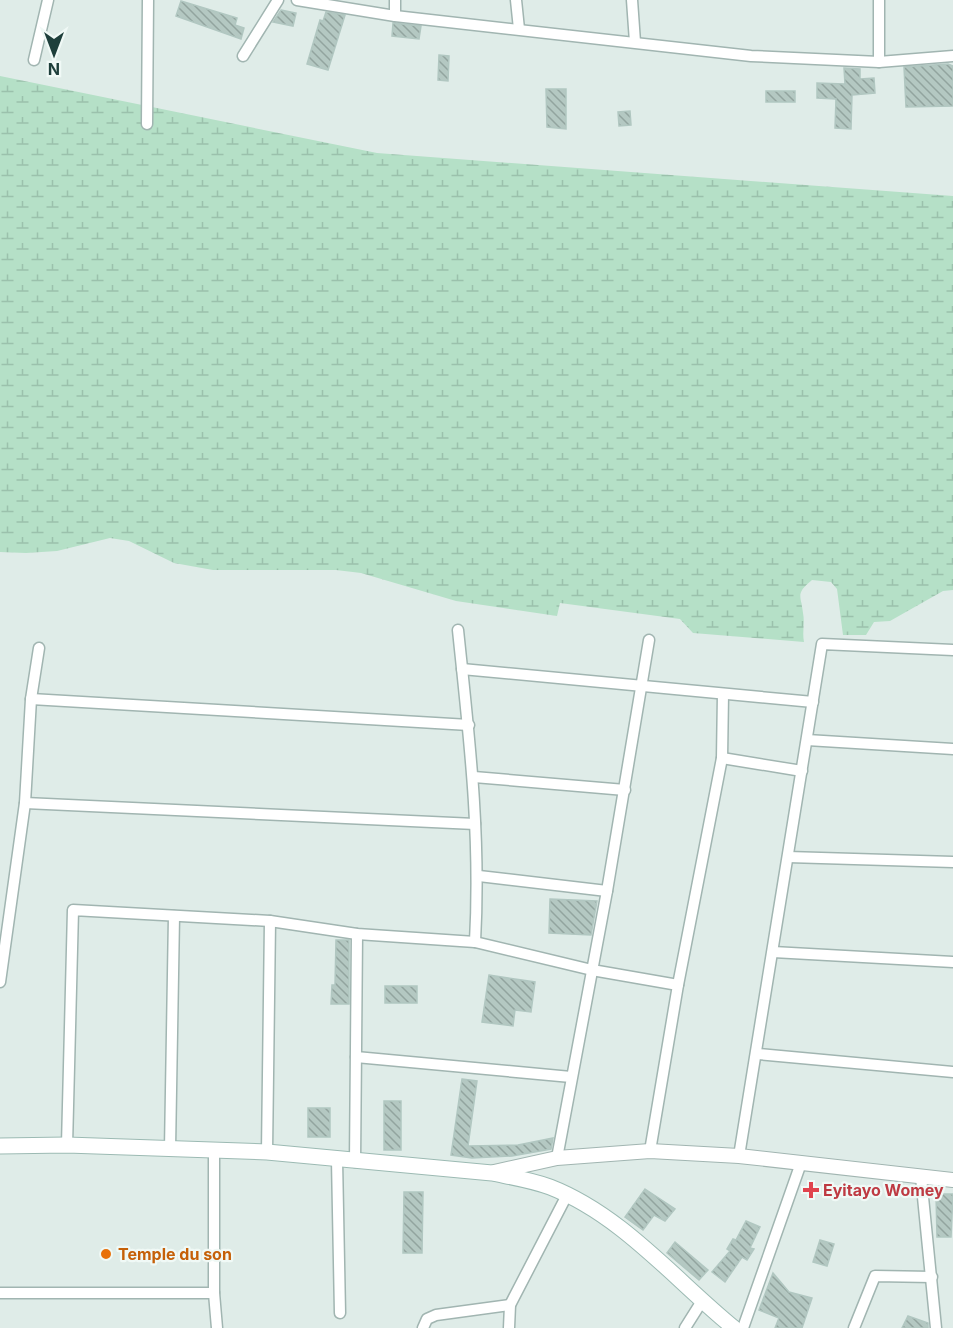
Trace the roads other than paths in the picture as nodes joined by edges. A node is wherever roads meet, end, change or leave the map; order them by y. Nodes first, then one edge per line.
1 (48, 0) edge
2 (148, 0) edge
3 (278, 0) edge
4 (297, 0) edge
5 (395, 0) edge
6 (516, 0) edge
7 (633, 0) edge
8 (879, 0) edge
9 (395, 16) junction
10 (519, 29) junction
11 (635, 42) junction
12 (243, 56) dead end
13 (953, 56) edge
14 (34, 60) dead end
15 (879, 62) junction
16 (147, 124) dead end
17 (458, 630) dead end
18 (649, 640) dead end
19 (39, 648) dead end
20 (953, 650) edge
21 (462, 669) junction
22 (643, 686) junction
23 (723, 694) junction
24 (31, 699) junction
25 (813, 702) junction
26 (469, 725) junction
27 (807, 740) junction
28 (953, 749) edge
29 (722, 758) junction
30 (802, 771) junction
31 (474, 777) junction
32 (625, 790) junction
33 (25, 803) junction
34 (475, 824) junction
35 (788, 857) junction
36 (953, 862) edge
37 (479, 876) junction
38 (608, 891) junction
39 (174, 916) junction
40 (270, 921) junction
41 (357, 934) junction
42 (475, 942) junction
43 (773, 952) junction
44 (953, 962) edge
45 (592, 970) junction
46 (0, 982) edge
47 (678, 985) junction
48 (758, 1054) junction
49 (356, 1057) junction
50 (953, 1072) edge
51 (571, 1077) junction
52 (67, 1145) junction
53 (0, 1146) edge
54 (170, 1149) junction
55 (214, 1151) junction
56 (650, 1151) junction
57 (267, 1152) junction
58 (739, 1156) junction
59 (557, 1158) junction
60 (337, 1160) junction
61 (355, 1162) junction
62 (801, 1163) junction
63 (492, 1173) junction
64 (921, 1177) junction
65 (953, 1180) edge
66 (567, 1195) junction
67 (932, 1277) junction
68 (0, 1293) edge
69 (214, 1293) junction
70 (702, 1301) junction
71 (510, 1305) junction
72 (340, 1313) dead end
73 (217, 1328) edge
74 (423, 1328) edge
75 (509, 1328) edge
76 (685, 1328) edge
77 (734, 1328) edge
78 (743, 1328) edge
79 (854, 1328) edge
80 (936, 1328) edge

1 - 14 street
2 - 16 street
3 - 12 street
4 - 9 street
5 - 9 street
6 - 10 street
7 - 11 street
8 - 15 street
9 - 10 street
10 - 11 street
11 - 15 street
13 - 15 street
17 - 21 street
18 - 22 street
19 - 24 street
20 - 25 street
21 - 22 street
21 - 26 street
22 - 23 street
22 - 32 street
23 - 25 street
23 - 29 street
24 - 26 street
24 - 33 street
25 - 27 street
26 - 31 street
27 - 28 street
27 - 30 street
29 - 30 street
29 - 47 street
30 - 35 street
31 - 32 street
31 - 34 street
32 - 38 street
33 - 34 street
33 - 46 street
34 - 37 street
35 - 36 street
35 - 43 street
37 - 38 street
37 - 42 street
38 - 45 street
39 - 40 street
39 - 52 street
39 - 54 street
40 - 41 street
40 - 57 street
41 - 42 street
41 - 49 street
42 - 45 street
43 - 44 street
43 - 48 street
45 - 47 street
45 - 51 street
47 - 56 street
48 - 50 street
48 - 58 street
49 - 51 street
49 - 61 street
51 - 59 street
52 - 53 main road
52 - 54 main road
54 - 55 main road
55 - 57 main road
55 - 69 street
56 - 58 street
56 - 59 street
57 - 60 main road
58 - 62 street
59 - 63 street
60 - 61 main road
60 - 72 street
61 - 63 main road
62 - 64 street
62 - 78 street
63 - 66 main road
64 - 65 street
64 - 67 street
66 - 70 main road
66 - 71 street
67 - 79 street
67 - 80 street
68 - 69 street
69 - 73 street
70 - 76 street
70 - 77 main road
71 - 74 street
71 - 75 street

